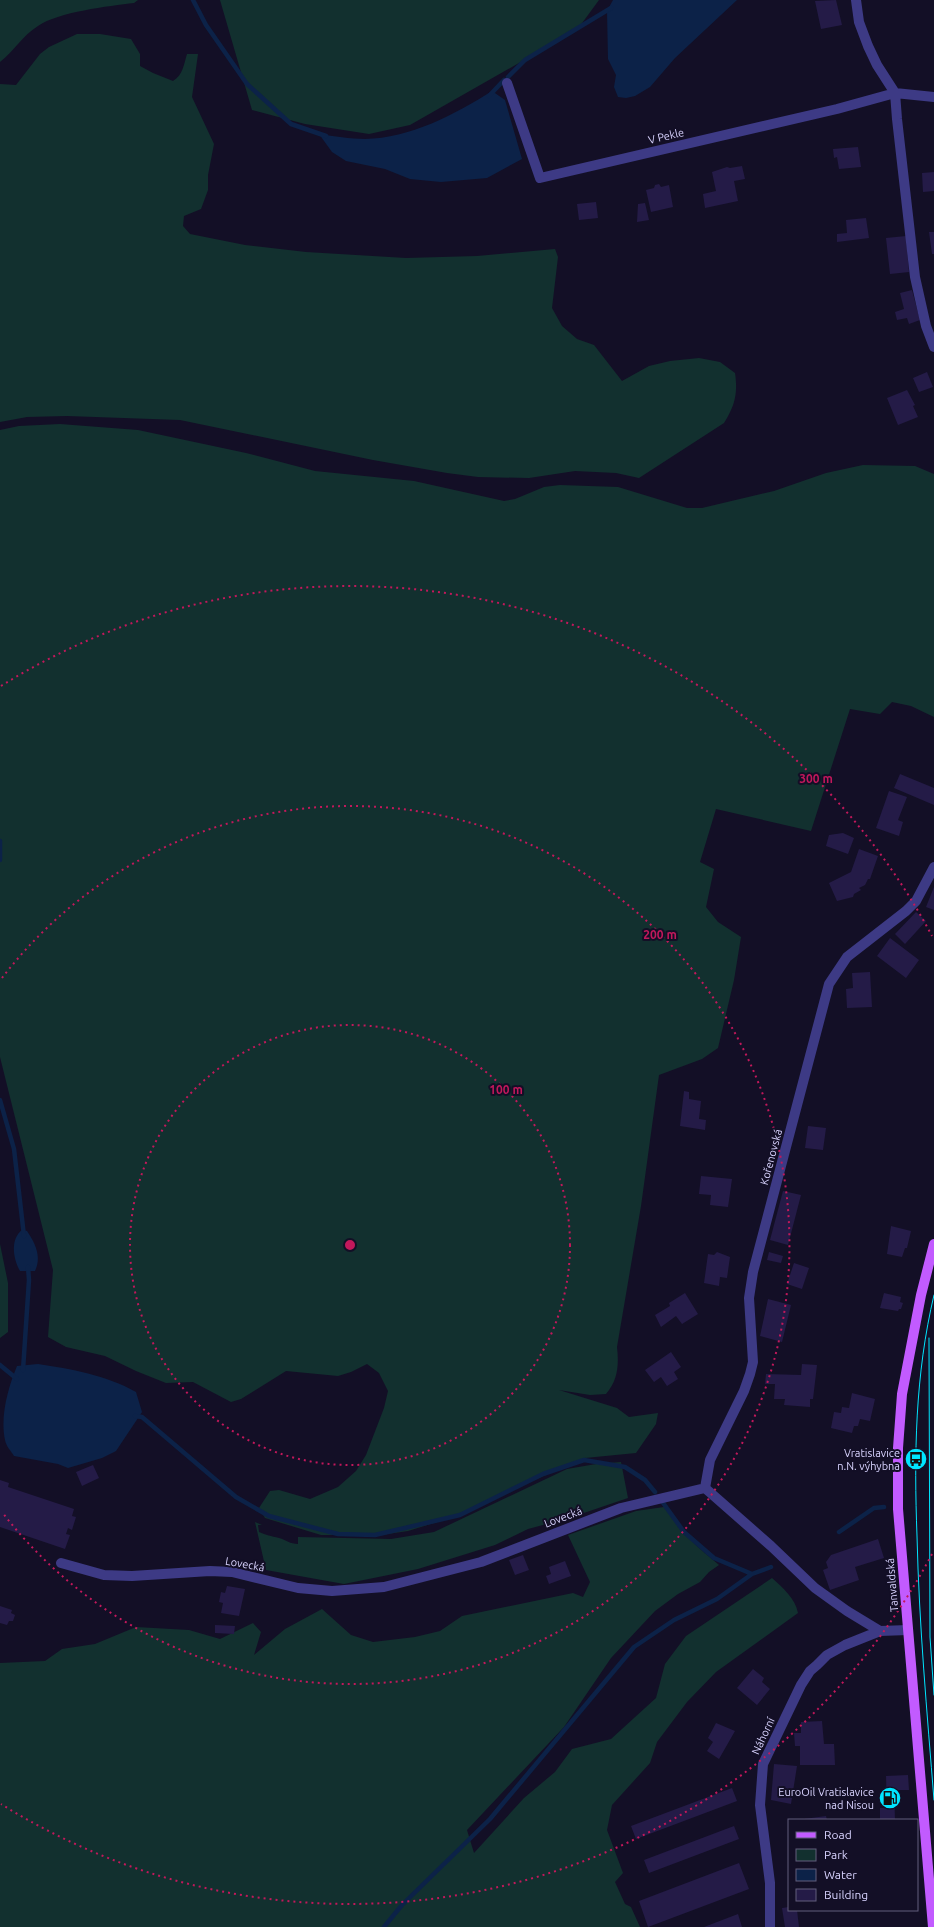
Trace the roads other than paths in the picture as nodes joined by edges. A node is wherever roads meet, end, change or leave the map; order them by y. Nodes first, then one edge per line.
1 (856, 0) edge
2 (507, 83) dead end
3 (895, 93) junction
4 (934, 97) edge
5 (934, 347) edge
6 (934, 868) edge
7 (934, 1244) edge
8 (705, 1488) junction
9 (61, 1563) dead end
10 (908, 1630) junction
11 (880, 1631) junction
12 (770, 1927) edge
13 (933, 1927) edge

1 - 3 street
2 - 3 street, V Pekle
3 - 4 street, V Pekle
3 - 5 street
6 - 8 street, Kořenovská
7 - 10 main road, Tanvaldská
8 - 9 street, Lovecká
8 - 11 street
10 - 11 street, Náhorní
10 - 13 main road, Tanvaldská
11 - 12 street, Náhorní

